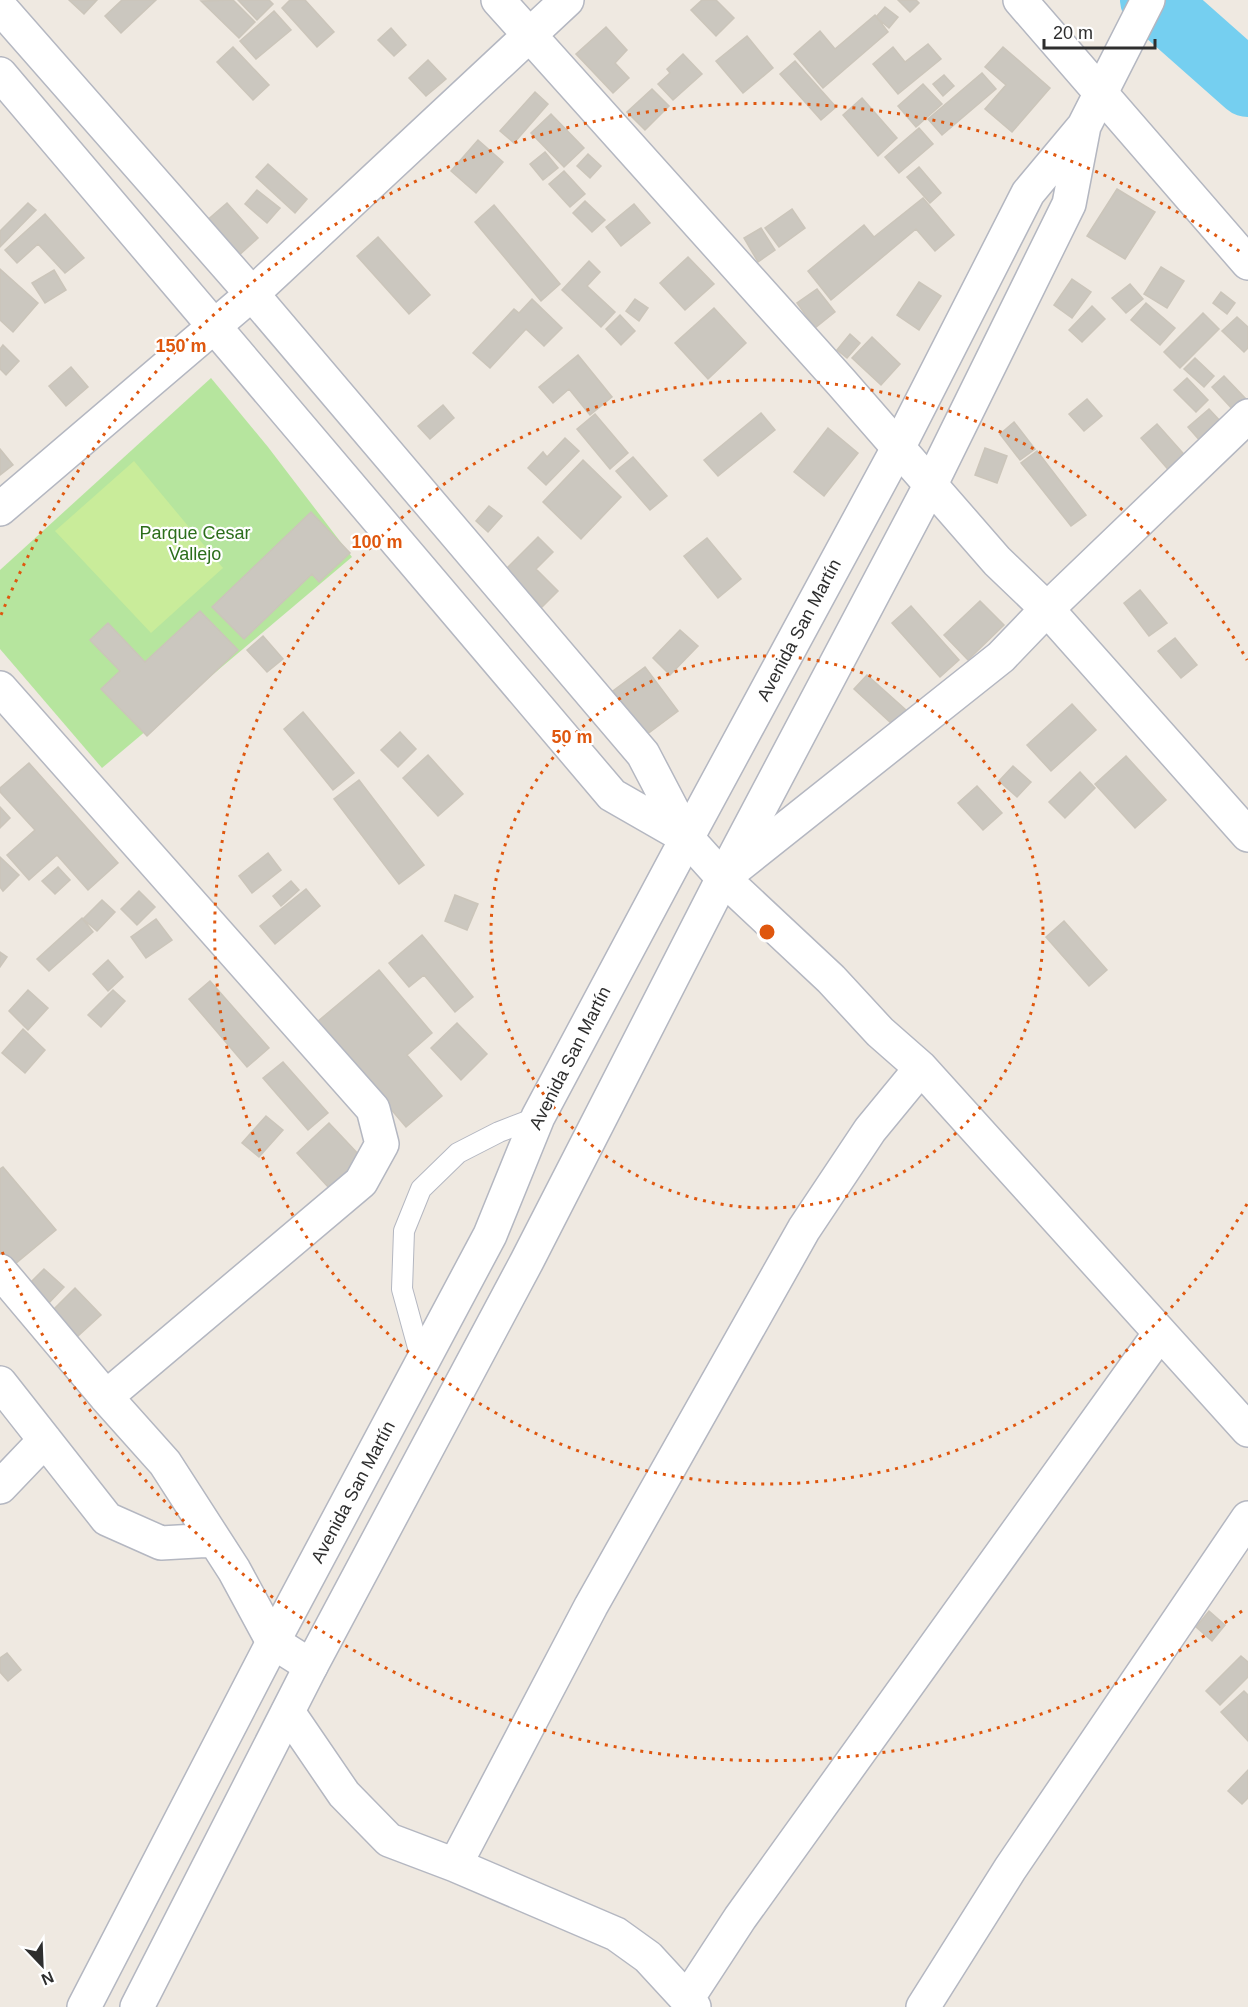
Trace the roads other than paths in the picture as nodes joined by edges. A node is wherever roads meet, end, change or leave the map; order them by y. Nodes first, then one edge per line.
1 (498, 0) edge
2 (567, 0) edge
3 (1020, 0) edge
4 (1148, 0) edge
5 (0, 8) edge
6 (530, 36) junction
7 (0, 74) edge
8 (1107, 79) junction
9 (1084, 126) junction
10 (1248, 263) edge
11 (252, 294) junction
12 (214, 327) junction
13 (1248, 416) edge
14 (898, 448) junction
15 (931, 484) junction
16 (0, 509) edge
17 (1047, 609) junction
18 (0, 688) edge
19 (1248, 835) edge
20 (687, 838) junction
21 (723, 878) junction
22 (921, 1068) junction
23 (538, 1117) junction
24 (490, 1235) junction
25 (528, 1260) junction
26 (0, 1271) edge
27 (1160, 1333) junction
28 (422, 1362) junction
29 (0, 1383) edge
30 (106, 1398) junction
31 (1248, 1430) edge
32 (45, 1440) junction
33 (0, 1486) edge
34 (1248, 1518) edge
35 (214, 1540) junction
36 (273, 1642) junction
37 (311, 1666) junction
38 (288, 1712) junction
39 (455, 1865) junction
40 (691, 2003) edge
41 (84, 2007) edge
42 (137, 2007) edge
43 (923, 2007) edge

1 - 6 street
2 - 6 street
3 - 8 street
4 - 8 street, Avenida San Martín
5 - 11 street
6 - 11 street
6 - 14 street
7 - 12 street
8 - 9 street, Avenida San Martín
8 - 10 street
9 - 14 street, Avenida San Martín
9 - 15 street, Avenida San Martín
11 - 12 street
11 - 20 street
12 - 16 street
12 - 20 street
13 - 17 street
14 - 15 street
14 - 20 street, Avenida San Martín
15 - 17 street
15 - 21 street, Avenida San Martín
17 - 19 street
17 - 21 street
18 - 30 street
20 - 21 street
20 - 23 street, Avenida San Martín
21 - 22 street
21 - 25 street, Avenida San Martín
22 - 27 street
22 - 39 street
23 - 24 street, Avenida San Martín
23 - 28 lane
24 - 25 street
24 - 28 street, Avenida San Martín
25 - 37 street, Avenida San Martín
26 - 30 street
27 - 31 street
27 - 40 street
28 - 36 street, Avenida San Martín
29 - 32 street
30 - 35 street
32 - 33 street
32 - 35 street
34 - 43 street
35 - 36 street
36 - 37 street
36 - 41 street, Avenida San Martín
37 - 38 street, Avenida San Martín
38 - 39 street
38 - 42 street, Avenida San Martín
39 - 40 street

